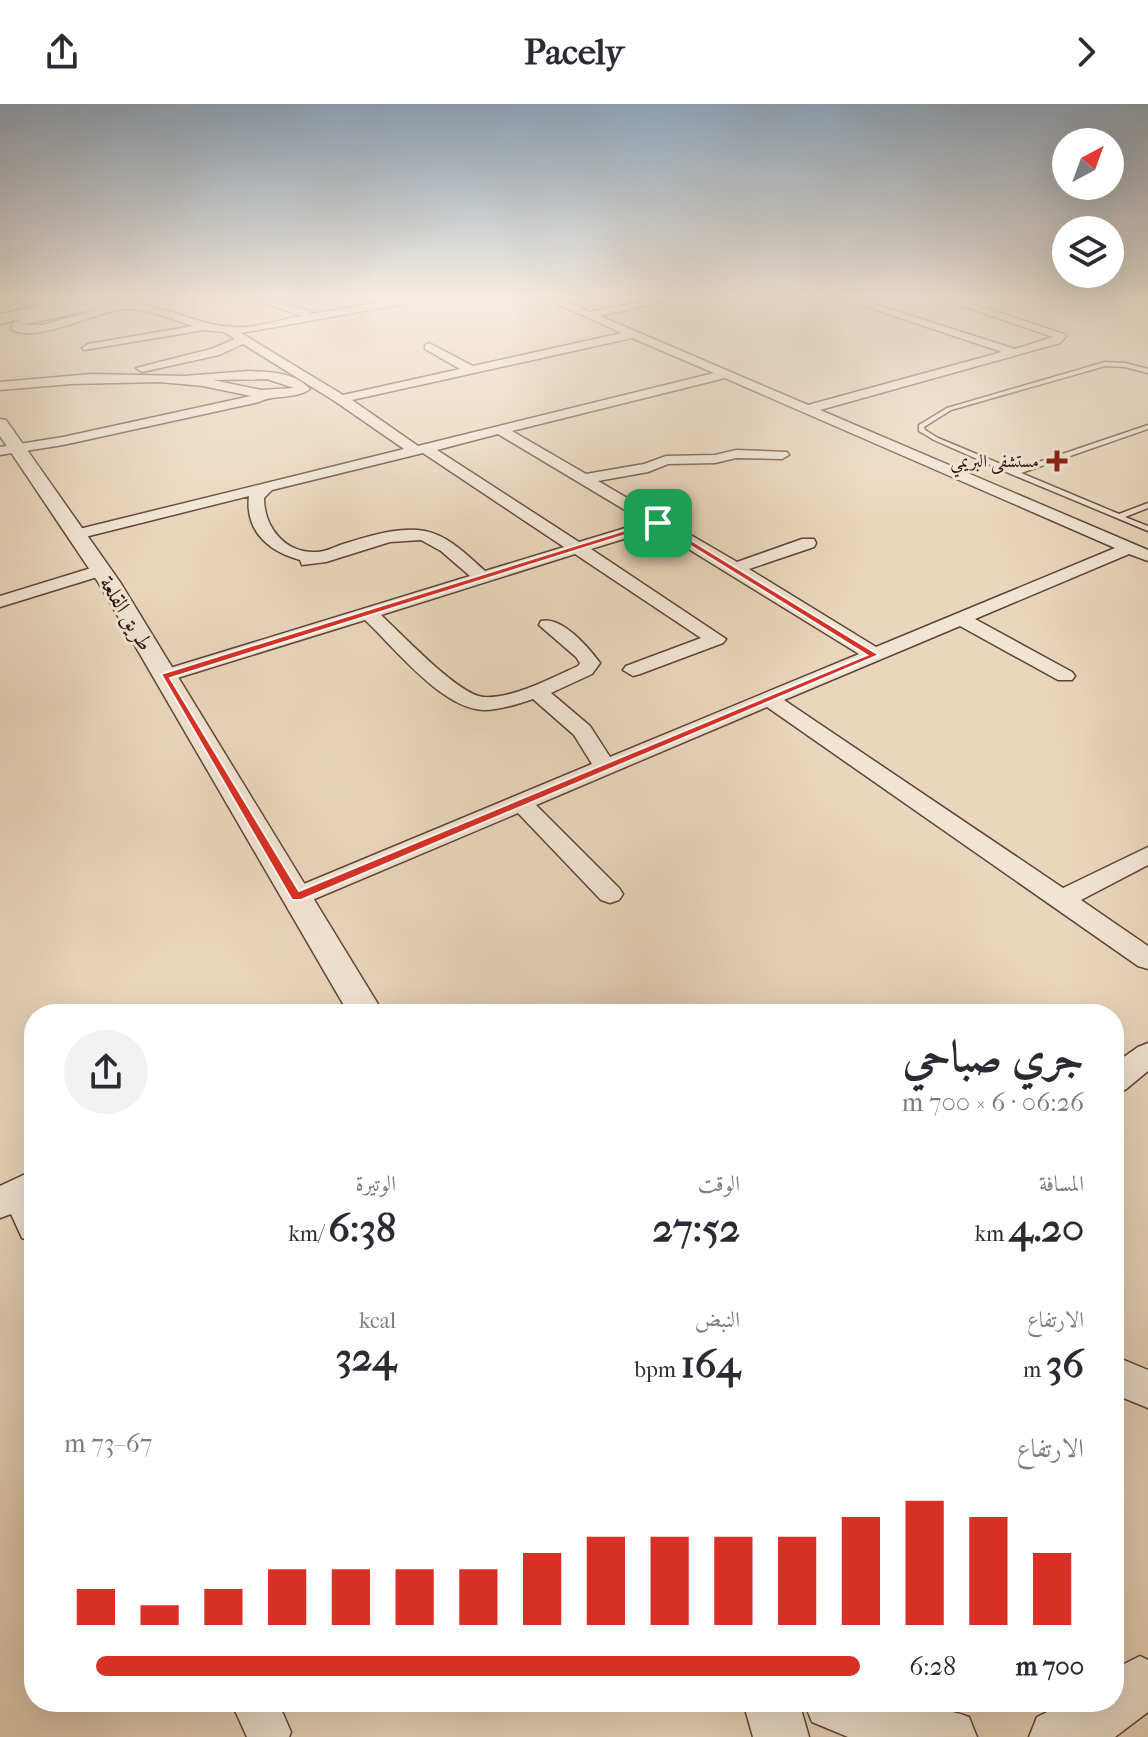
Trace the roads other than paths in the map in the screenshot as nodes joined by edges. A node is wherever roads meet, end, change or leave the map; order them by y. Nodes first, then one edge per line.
1 (113, 373) edge
2 (300, 373) edge
3 (454, 373) edge
4 (937, 373) edge
5 (1073, 373) edge
6 (726, 374) joint
7 (187, 379) junction
8 (75, 381) junction
9 (0, 386) edge
10 (292, 394) junction
11 (335, 395) junction
12 (808, 409) junction
13 (0, 424) edge
14 (1148, 427) edge
15 (500, 430) junction
16 (1136, 431) junction
17 (1148, 435) edge
18 (8, 449) edge
19 (420, 449) junction
20 (782, 455) dead end
21 (290, 465) dead end
22 (1013, 473) junction
23 (305, 478) junction
24 (584, 479) junction
25 (267, 487) junction
26 (1148, 505) edge
27 (1118, 517) junction
28 (658, 523) junction
29 (1148, 529) edge
30 (77, 534) junction
31 (808, 543) dead end
32 (577, 549) junction
33 (1138, 552) edge
34 (735, 568) junction
35 (101, 570) junction
36 (482, 577) junction
37 (0, 602) edge
38 (369, 613) junction
39 (961, 619) junction
40 (548, 625) dead end
41 (875, 655) junction
42 (633, 670) dead end
43 (164, 676) junction
44 (1065, 676) dead end
45 (535, 690) junction
46 (770, 700) junction
47 (606, 769) junction
48 (522, 804) junction
49 (1148, 855) edge
50 (610, 894) dead end
51 (296, 897) junction
52 (1061, 900) junction
53 (1148, 959) edge
54 (354, 1004) edge
55 (1148, 1055) edge
56 (1124, 1073) edge
57 (1124, 1379) edge
58 (1148, 1389) edge
59 (1144, 1680) edge
60 (1124, 1695) edge
61 (1124, 1707) edge
62 (774, 1712) edge
63 (858, 1712) edge
64 (1101, 1712) edge
65 (1120, 1712) edge
66 (920, 1736) edge
67 (781, 1737) edge
68 (1057, 1737) edge
69 (1102, 1737) edge

1 - 8 street
2 - 11 street
3 - 11 street
4 - 12 street
5 - 22 lane
6 - 12 street
6 - 15 street
7 - 8 street
7 - 10 street
7 - 10 street
8 - 9 street
10 - 11 street
10 - 18 street
11 - 19 street
12 - 33 street
13 - 18 street, طريق القلعة
14 - 16 lane
15 - 19 street
15 - 24 street
16 - 17 lane
16 - 22 lane
18 - 30 street, طريق القلعة
19 - 23 street
19 - 32 street
20 - 24 street
21 - 23 street
22 - 27 lane
23 - 25 street
24 - 28 street
25 - 30 street
25 - 36 street
26 - 27 lane
27 - 29 lane
28 - 32 street
28 - 34 street
30 - 35 street, طريق القلعة
31 - 34 street
32 - 36 street
32 - 42 street
33 - 39 street
34 - 41 street
35 - 37 street
35 - 43 street, طريق القلعة
36 - 38 street
38 - 43 street
38 - 45 street
39 - 41 street
39 - 44 street
40 - 45 street
41 - 46 street
43 - 51 street, طريق القلعة
45 - 47 street
46 - 47 street
46 - 52 street
47 - 48 street
48 - 50 street
48 - 51 street
49 - 52 street
51 - 54 street, طريق القلعة
52 - 53 street
55 - 56 street
57 - 58 street
59 - 60 street
59 - 61 street
62 - 67 street
63 - 66 street
64 - 68 street
65 - 69 street

